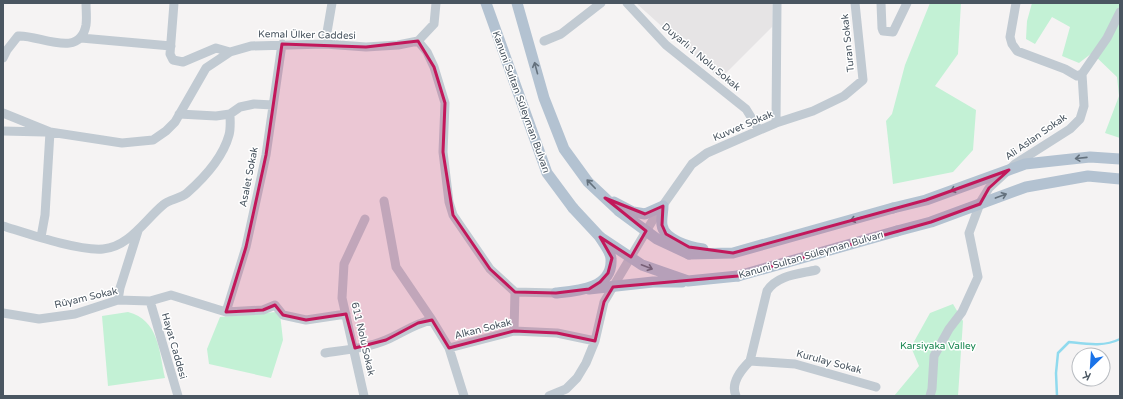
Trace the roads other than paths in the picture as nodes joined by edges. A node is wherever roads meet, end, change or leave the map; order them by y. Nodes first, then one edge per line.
1 (86, 3) edge
2 (174, 3) edge
3 (332, 3) edge
4 (436, 3) edge
5 (486, 3) edge
6 (517, 3) edge
7 (601, 3) edge
8 (627, 3) edge
9 (777, 3) edge
10 (855, 3) edge
11 (881, 3) edge
12 (907, 3) edge
13 (1016, 3) edge
14 (1120, 12) edge
15 (81, 38) junction
16 (418, 41) junction
17 (544, 41) dead end
18 (282, 44) junction
19 (325, 44) junction
20 (171, 46) junction
21 (230, 52) junction
22 (3, 58) edge
23 (1082, 74) junction
24 (863, 80) joint
25 (273, 105) junction
26 (3, 113) edge
27 (179, 114) junction
28 (230, 114) junction
29 (776, 123) junction
30 (759, 130) junction
31 (3, 131) edge
32 (50, 132) junction
33 (1120, 159) edge
34 (1120, 179) edge
35 (605, 198) junction
36 (384, 201) dead end
37 (663, 206) junction
38 (365, 219) dead end
39 (3, 226) edge
40 (138, 229) junction
41 (600, 236) junction
42 (41, 237) junction
43 (733, 253) junction
44 (816, 270) dead end
45 (688, 281) junction
46 (588, 289) junction
47 (515, 292) junction
48 (556, 293) joint
49 (118, 300) junction
50 (150, 301) junction
51 (226, 312) junction
52 (3, 313) edge
53 (346, 314) junction
54 (432, 320) junction
55 (514, 331) junction
56 (595, 341) junction
57 (355, 348) junction
58 (450, 348) junction
59 (325, 353) dead end
60 (750, 362) junction
61 (876, 387) dead end
62 (178, 396) edge
63 (364, 396) edge
64 (464, 396) edge
65 (550, 396) edge
66 (736, 396) edge
67 (930, 396) edge

1 - 15 street
2 - 20 street
3 - 19 street
4 - 16 street
5 - 41 main road, Kanuni Sultan Süleyman Bulvarı, bridge
35 -> 6 main road
7 - 17 street
8 - 30 street, Duyarlı 1 Nolu Sokak
9 - 29 street
10 - 24 street, Turan Sokak
11 - 12 street
13 - 23 street
14 - 23 street
15 - 20 street
15 - 22 street
16 - 19 street, Kemal Ülker Caddesi
16 - 47 street
18 - 19 street, Kemal Ülker Caddesi
18 - 21 street, Kemal Ülker Caddesi
18 - 25 street, Asalet Sokak
20 - 21 street
21 - 27 street, Kemal Ülker Caddesi
23 - 67 street, Ali Aslan Sokak
24 - 29 street, Kuvvet Sokak
25 - 28 street
25 - 51 street, Asalet Sokak
26 - 32 street, Kemal Ülker Caddesi
27 - 28 street
27 - 32 street, Kemal Ülker Caddesi
28 - 40 street
29 - 30 street, Kuvvet Sokak
30 - 37 street, Kuvvet Sokak
31 - 32 street
32 - 42 street
33 -> 43 main road, bridge
45 -> 34 main road, Kanuni Sultan Süleyman Bulvarı, bridge
35 - 37 main road
35 - 43 main road, bridge
36 - 54 street, Alkan Sokak
37 - 43 main road
37 - 56 street, Kuvvet Sokak
38 - 53 street, 611 Nolu Sokak
39 - 42 street
40 - 42 street
40 - 49 street
41 -> 45 main road, Kanuni Sultan Süleyman Bulvarı, bridge
41 - 46 main road, bridge
44 - 60 street
45 - 46 main road, bridge
46 - 48 main road
47 - 48 street
47 - 55 street
49 - 50 street, Rüyam Sokak
49 - 52 street, Rüyam Sokak
50 - 51 street, Rüyam Sokak
50 - 62 street, Hayat Caddesi
51 - 53 street
53 - 57 street, 611 Nolu Sokak
54 - 57 street
54 - 58 street, Alkan Sokak
55 - 56 street, Alkan Sokak
55 - 58 street, Alkan Sokak
56 - 65 street, Kuvvet Sokak
57 - 59 street
57 - 63 street, 611 Nolu Sokak
58 - 64 street
60 - 61 street, Kurulay Sokak
60 - 66 street

